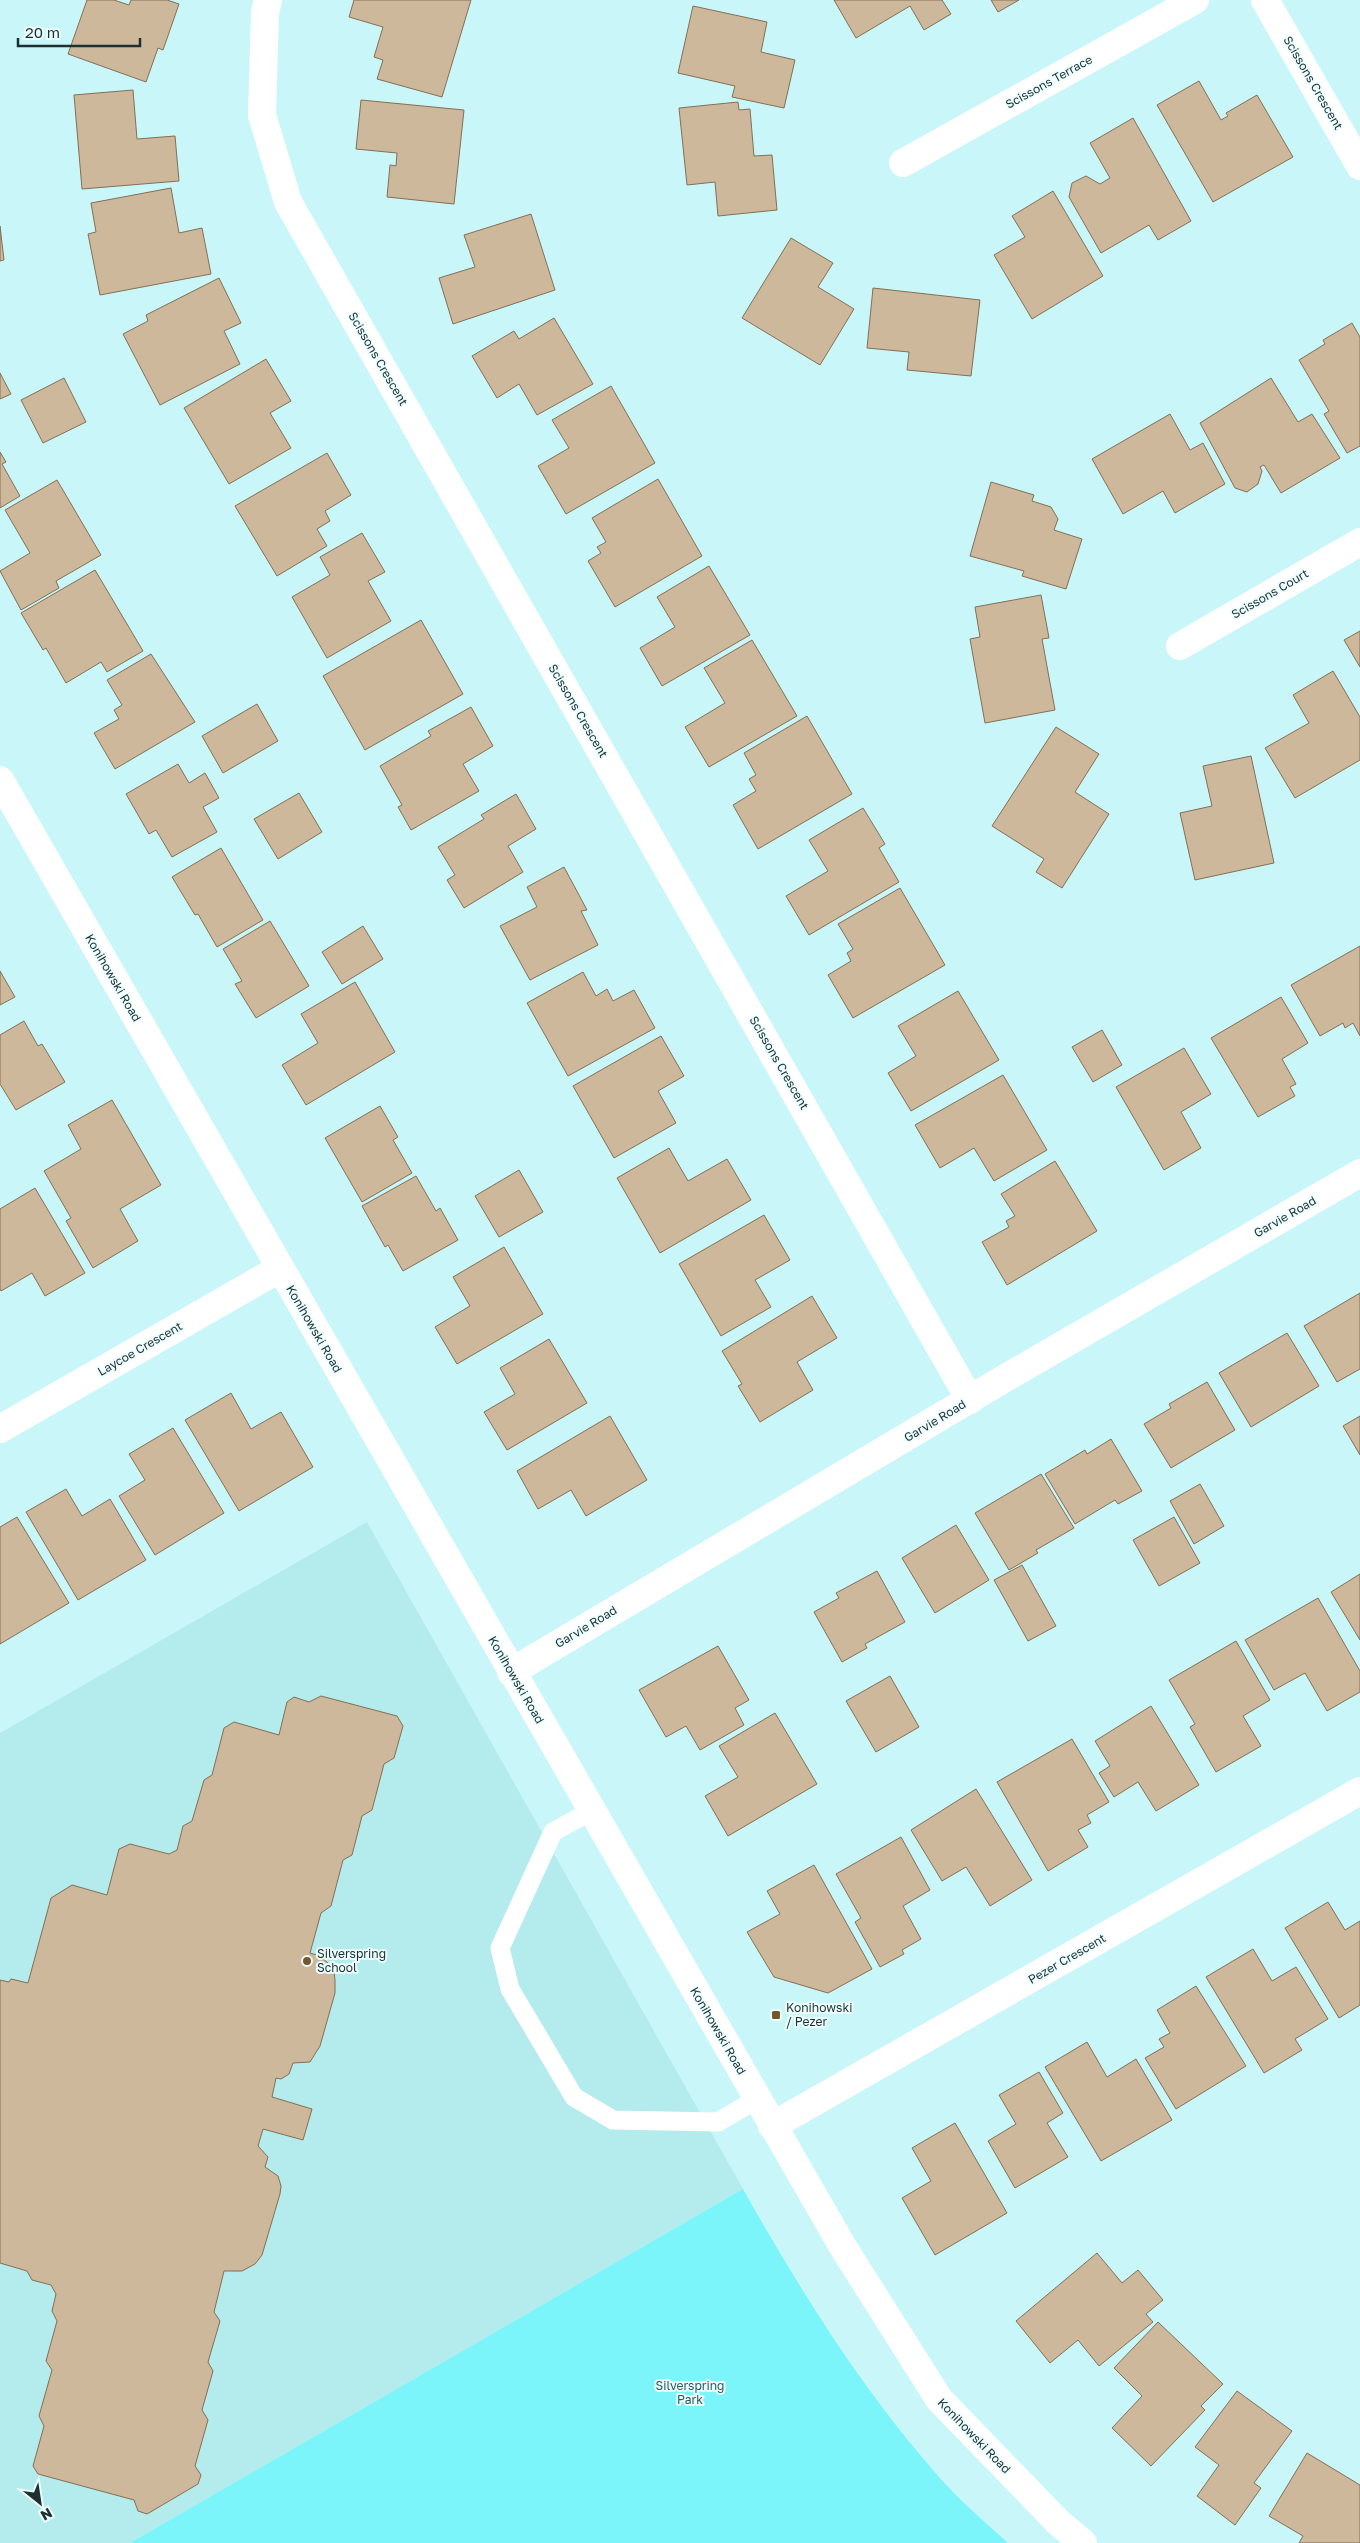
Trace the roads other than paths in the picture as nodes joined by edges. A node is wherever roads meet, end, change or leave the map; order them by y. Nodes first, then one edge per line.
1 (268, 0) edge
2 (1196, 0) edge
3 (1265, 0) edge
4 (904, 163) dead end
5 (1360, 166) edge
6 (1360, 542) edge
7 (1180, 646) dead end
8 (0, 780) edge
9 (1360, 1174) edge
10 (279, 1269) junction
11 (970, 1400) junction
12 (0, 1429) edge
13 (512, 1672) junction
14 (1360, 1791) edge
15 (591, 1811) junction
16 (757, 2099) junction
17 (772, 2126) junction
18 (1083, 2543) edge

1 - 11 street, Scissons Crescent
2 - 4 street, Scissons Terrace
3 - 5 street, Scissons Crescent
6 - 7 street, Scissons Court
8 - 10 street, Konihowski Road
9 - 11 street, Garvie Road
10 - 12 street, Laycoe Crescent
10 - 13 street, Konihowski Road
11 - 13 street, Garvie Road
13 - 15 street, Konihowski Road
14 - 17 street, Pezer Crescent
15 - 16 street, Konihowski Road
15 - 16 lane
16 - 17 street, Konihowski Road
17 - 18 street, Konihowski Road

